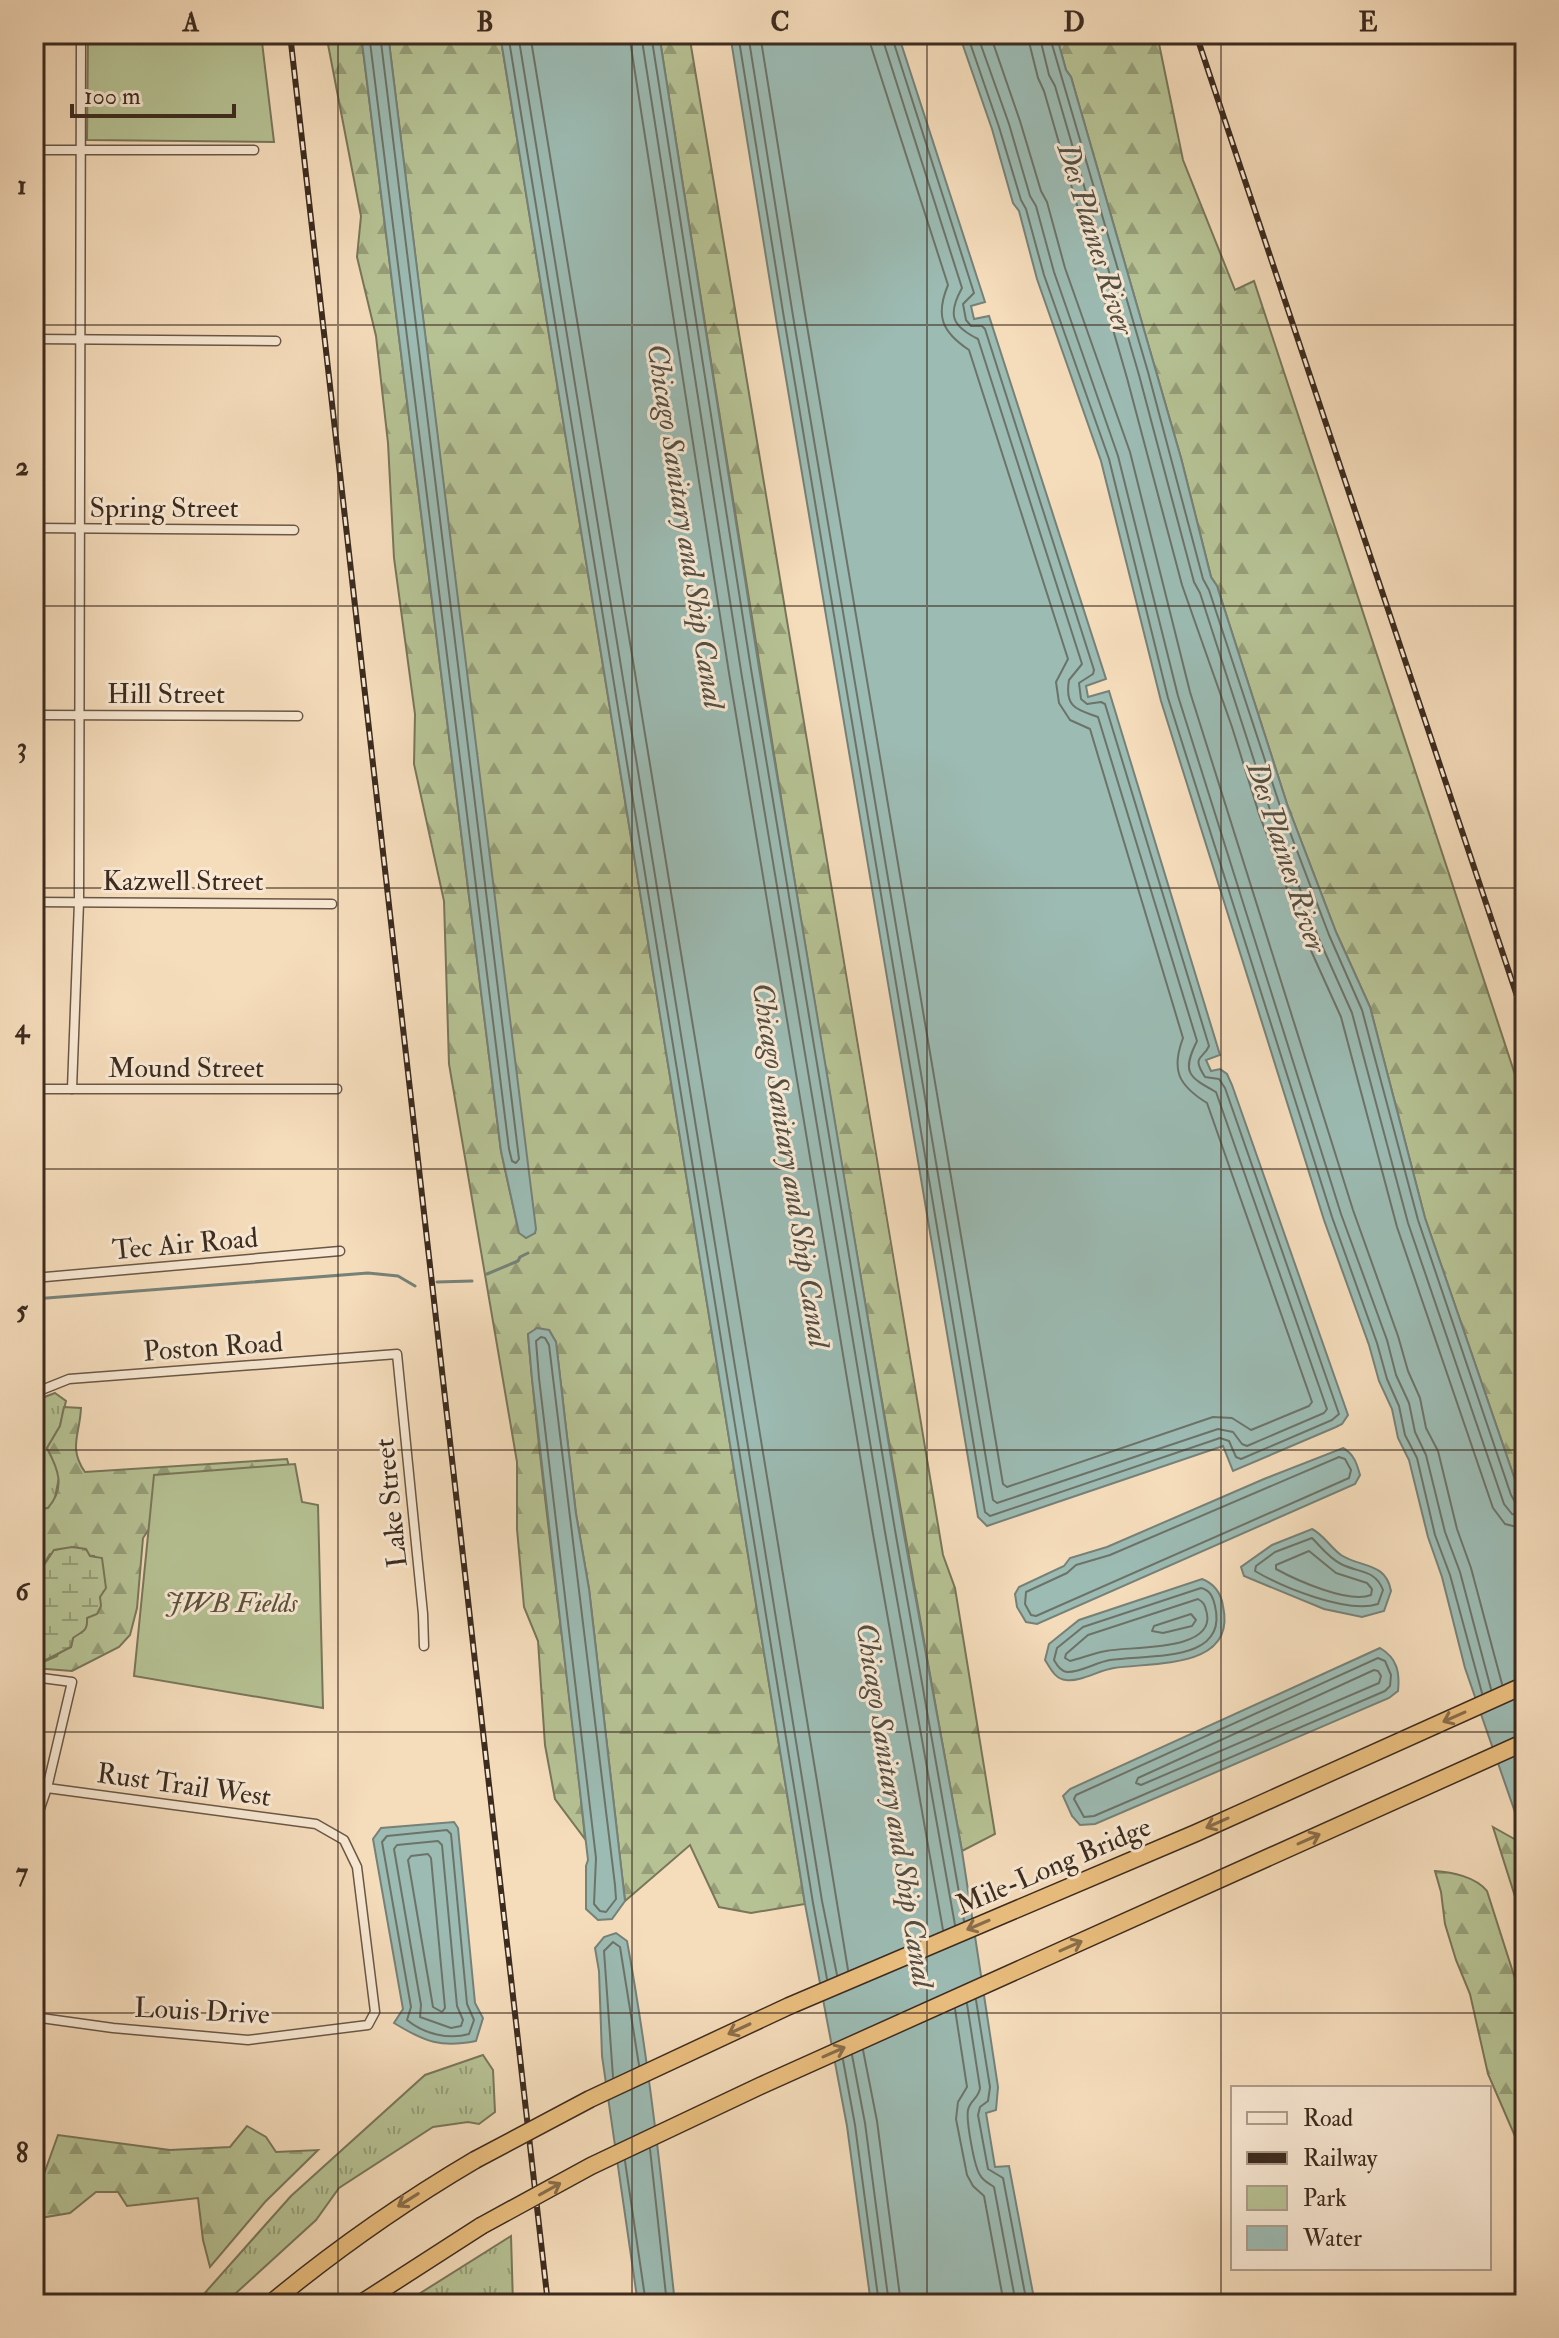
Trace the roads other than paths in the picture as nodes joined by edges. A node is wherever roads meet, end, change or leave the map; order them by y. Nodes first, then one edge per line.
1 (81, 34) edge
2 (34, 150) edge
3 (80, 150) junction
4 (254, 150) dead end
5 (34, 339) edge
6 (79, 339) junction
7 (276, 341) dead end
8 (34, 528) edge
9 (81, 529) junction
10 (294, 530) dead end
11 (34, 715) edge
12 (79, 715) junction
13 (298, 716) dead end
14 (34, 902) edge
15 (79, 902) junction
16 (332, 904) dead end
17 (34, 1089) edge
18 (72, 1089) junction
19 (337, 1089) dead end
20 (340, 1251) dead end
21 (34, 1278) edge
22 (397, 1354) joint
23 (34, 1393) edge
24 (424, 1646) dead end
25 (34, 1677) edge
26 (1525, 1685) edge
27 (1525, 1742) edge
28 (47, 1788) junction
29 (34, 1826) edge
30 (34, 2017) edge
31 (368, 2025) joint
32 (1525, 2302) edge
33 (270, 2304) edge
34 (360, 2304) edge
35 (1508, 2304) edge

1 - 3 street
2 - 3 street
3 - 4 street
3 - 6 street
5 - 6 street
6 - 7 street
6 - 9 street
8 - 9 street, Spring Street
9 - 10 street, Spring Street
9 - 12 street
11 - 12 street, Hill Street
12 - 13 street, Hill Street
12 - 15 street
14 - 15 street, Kazwell Street
15 - 16 street, Kazwell Street
15 - 18 street
17 - 18 street, Mound Street
18 - 19 street, Mound Street
20 - 21 street, Tec Air Road
22 - 23 street, Poston Road
22 - 24 street, Lake Street
25 - 28 street
26 -> 33 highway, Mile-Long Bridge, bridge
34 -> 27 highway, bridge
28 - 29 street
28 - 31 street, Rust Trail West
30 - 31 street, Louis Drive
32 - 35 highway

